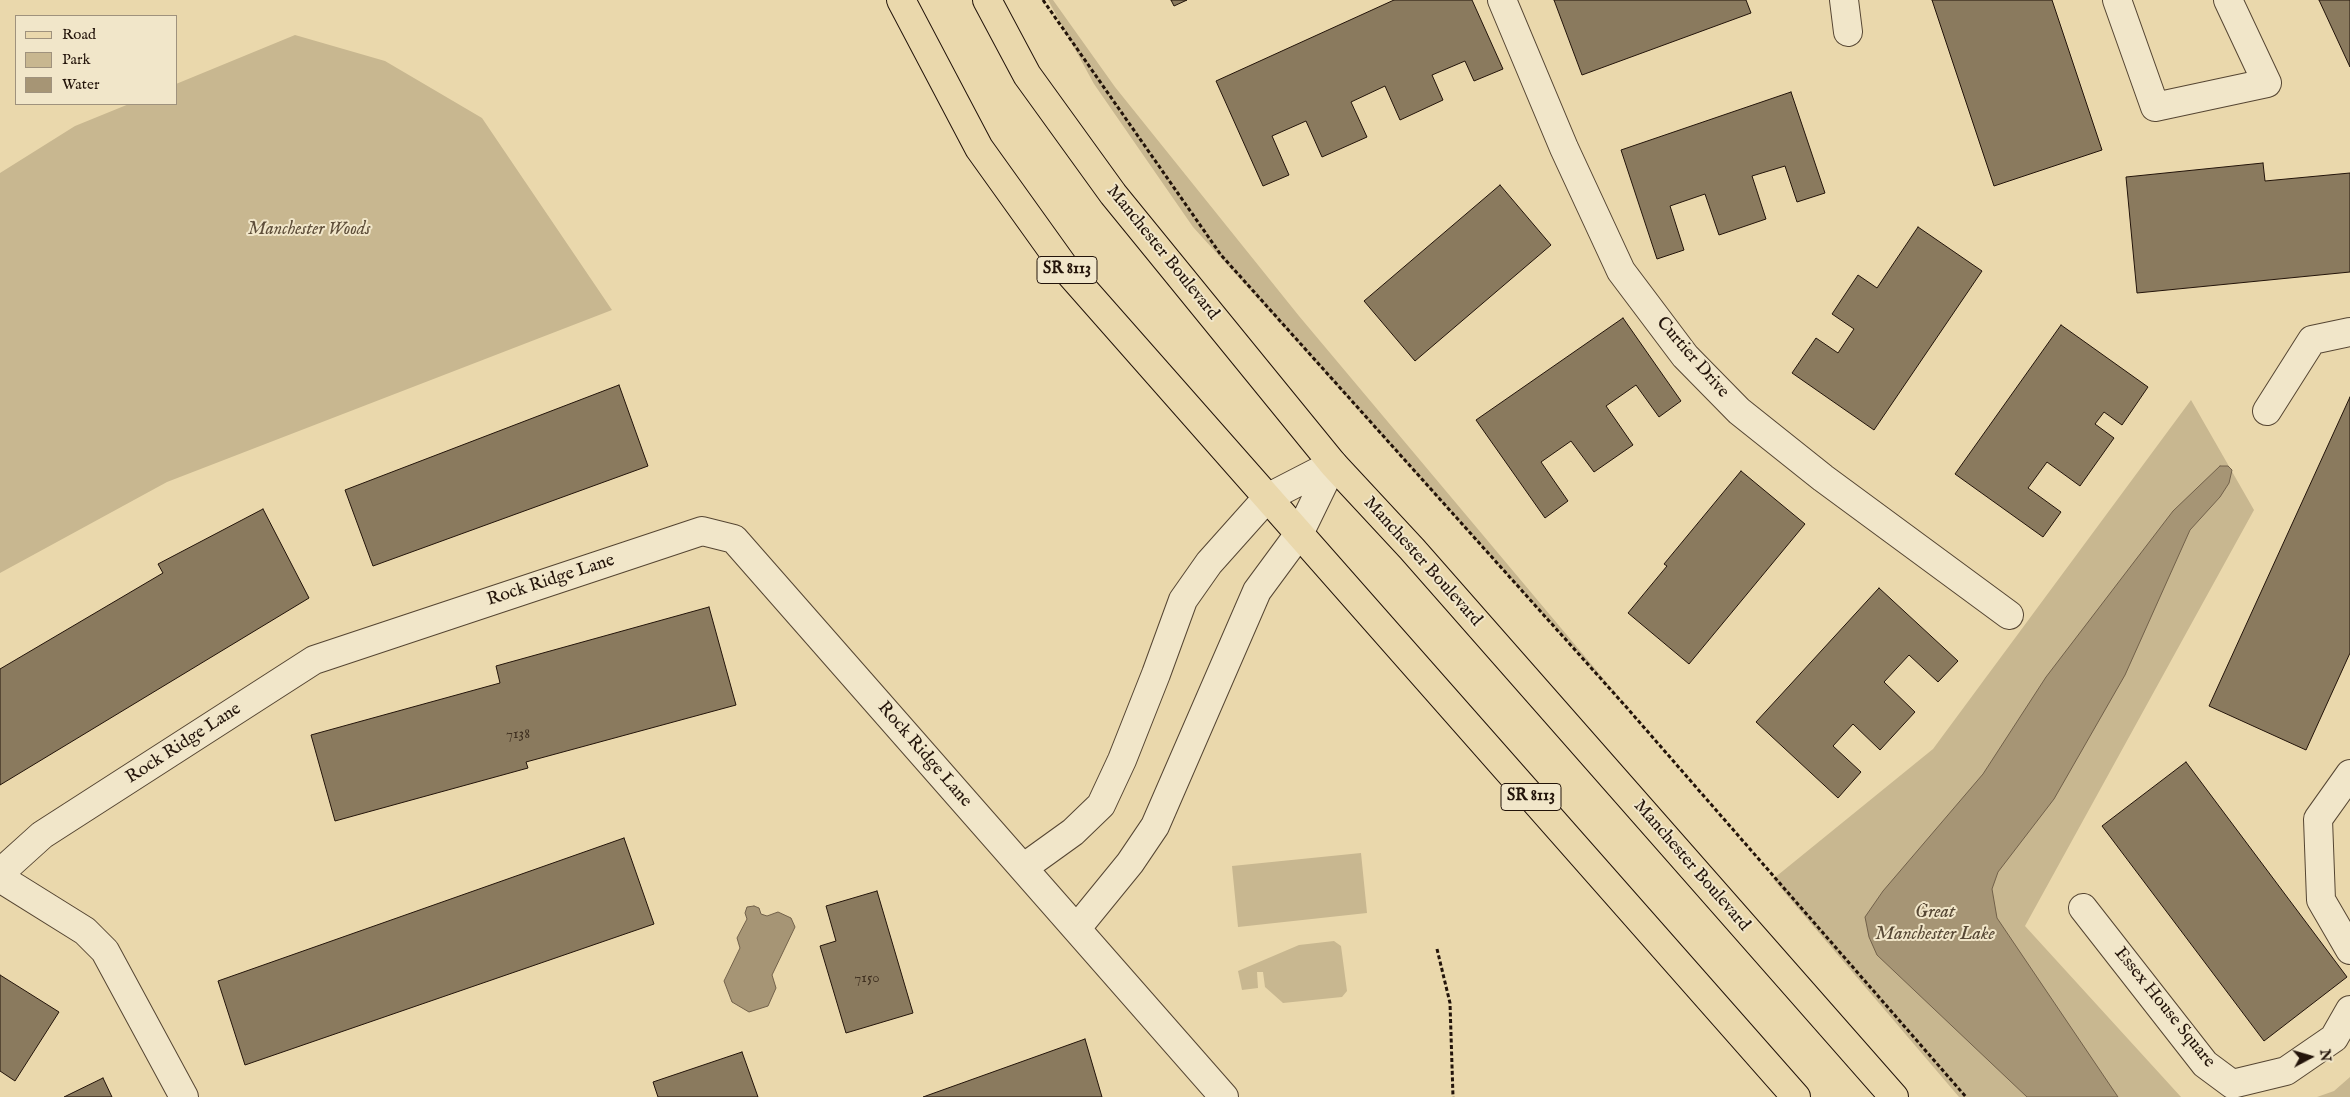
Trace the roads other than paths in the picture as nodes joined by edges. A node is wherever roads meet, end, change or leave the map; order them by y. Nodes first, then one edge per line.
1 (901, 0) edge
2 (987, 0) edge
3 (1502, 0) edge
4 (1844, 0) edge
5 (2117, 0) edge
6 (2228, 0) edge
7 (1848, 32) dead end
8 (2350, 332) edge
9 (2267, 411) dead end
10 (1333, 464) junction
11 (1266, 498) junction
12 (1299, 534) junction
13 (2009, 615) dead end
14 (2350, 774) edge
15 (1023, 868) junction
16 (0, 873) edge
17 (0, 878) edge
18 (2083, 908) dead end
19 (1077, 928) junction
20 (2350, 950) edge
21 (2350, 1010) edge
22 (184, 1097) edge
23 (1224, 1097) edge
24 (1796, 1097) edge
25 (1894, 1097) edge

1 - 11 main road, SR 8113
2 - 10 main road, Manchester Boulevard
3 - 13 street, Curtier Drive
4 - 7 street
5 - 6 street
8 - 9 street
10 - 11 street
10 - 12 street
10 - 25 main road, Manchester Boulevard
11 - 12 main road, SR 8113
11 - 15 street
12 - 19 street
12 - 24 main road, SR 8113
14 - 20 street
15 - 16 street, Rock Ridge Lane
15 - 19 street, Rock Ridge Lane
17 - 22 street
18 - 21 street, Essex House Square
19 - 23 street, Rock Ridge Lane

